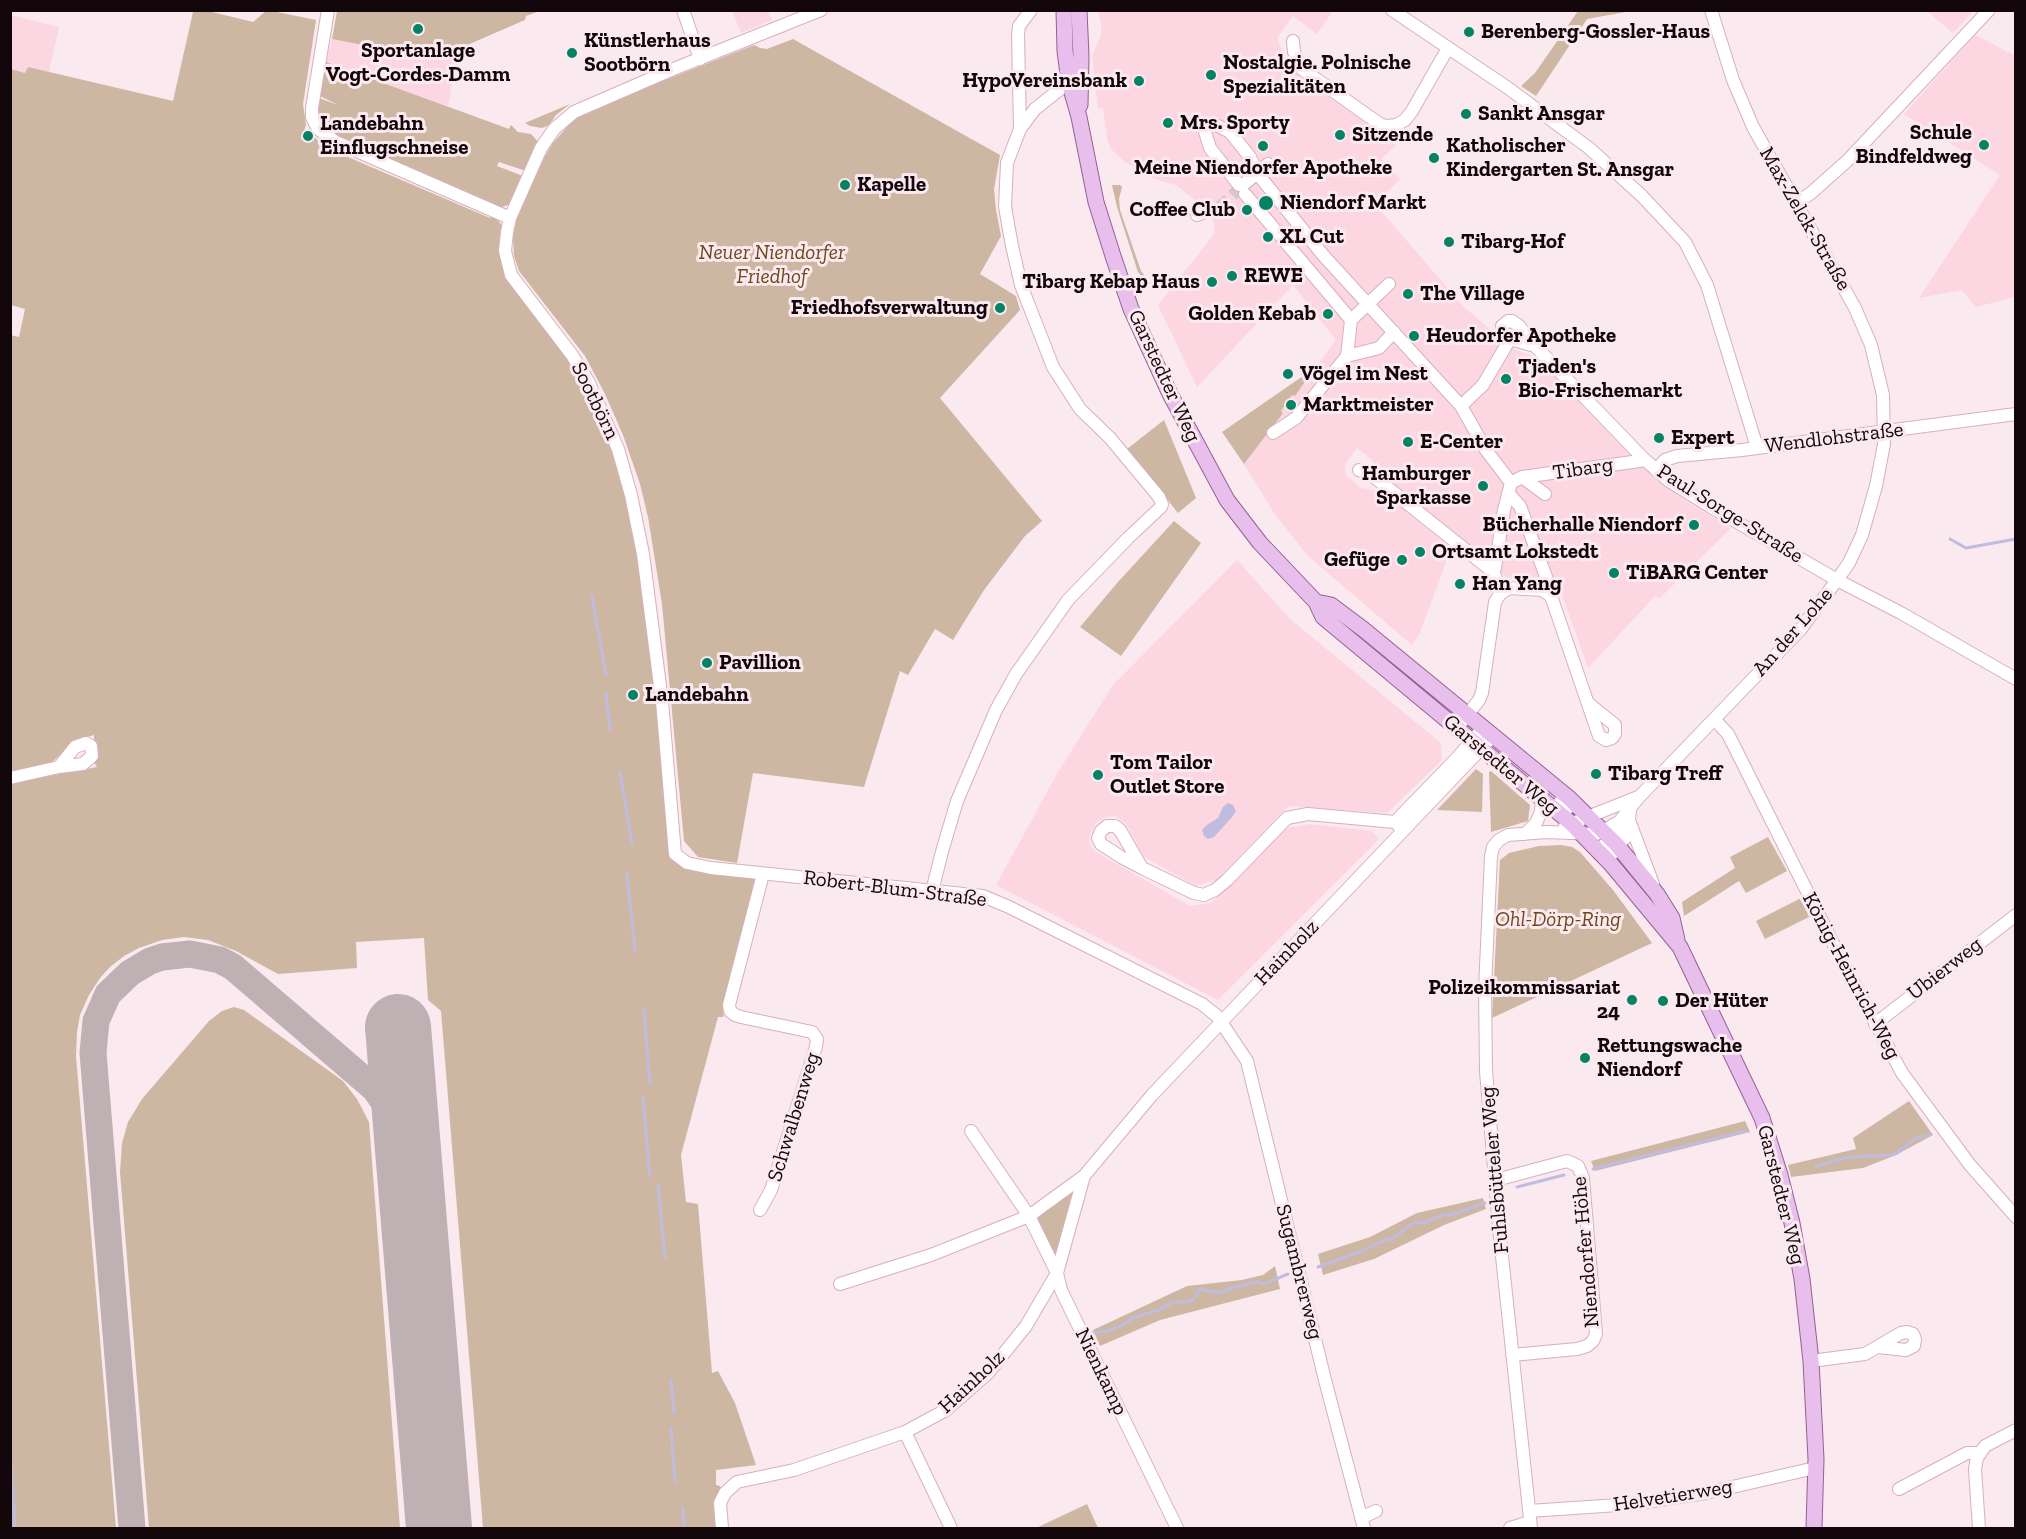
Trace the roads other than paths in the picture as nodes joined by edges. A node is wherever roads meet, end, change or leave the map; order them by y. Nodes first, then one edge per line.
1 (328, 10) edge
2 (682, 10) edge
3 (821, 10) edge
4 (1031, 10) edge
5 (1064, 10) edge
6 (1392, 10) edge
7 (1711, 10) edge
8 (1989, 10) edge
9 (1080, 15) edge
10 (1293, 41) dead end
11 (1448, 48) junction
12 (700, 59) junction
13 (1069, 82) junction
14 (1079, 117) junction
15 (1216, 125) dead end
16 (1020, 129) junction
17 (1205, 132) dead end
18 (1268, 164) dead end
19 (1248, 184) junction
20 (1795, 204) junction
21 (510, 218) junction
22 (1308, 237) junction
23 (1293, 250) junction
24 (1328, 256) junction
25 (1315, 277) junction
26 (1389, 284) dead end
27 (1368, 304) junction
28 (1351, 320) junction
29 (1394, 332) junction
30 (1510, 339) junction
31 (1535, 346) junction
32 (1347, 356) junction
33 (1461, 406) junction
34 (2016, 414) edge
35 (1885, 431) junction
36 (1273, 433) dead end
37 (1757, 447) junction
38 (1643, 458) junction
39 (1359, 470) dead end
40 (1656, 470) junction
41 (1522, 477) junction
42 (1509, 488) junction
43 (1545, 494) dead end
44 (1492, 571) junction
45 (1837, 580) junction
46 (1503, 591) junction
47 (1548, 593) junction
48 (1316, 602) junction
49 (2016, 679) edge
50 (1588, 704) dead end
51 (1469, 714) junction
52 (1714, 719) junction
53 (1457, 728) junction
54 (1489, 731) junction
55 (1477, 744) junction
56 (60, 767) dead end
57 (10, 778) edge
58 (1639, 797) junction
59 (1542, 798) junction
60 (1627, 811) junction
61 (1590, 817) junction
62 (1571, 824) junction
63 (1399, 826) junction
64 (1546, 832) junction
65 (1604, 832) junction
66 (1525, 834) junction
67 (1583, 835) junction
68 (683, 861) joint
69 (1143, 868) dead end
70 (763, 874) junction
71 (932, 891) junction
72 (1657, 894) junction
73 (2016, 915) edge
74 (1677, 940) junction
75 (1222, 1022) junction
76 (1875, 1024) junction
77 (971, 1131) dead end
78 (1084, 1176) junction
79 (1496, 1180) junction
80 (760, 1210) dead end
81 (1029, 1216) junction
82 (2016, 1217) edge
83 (1057, 1273) junction
84 (840, 1284) dead end
85 (1878, 1347) dead end
86 (1512, 1355) junction
87 (1811, 1361) junction
88 (2016, 1430) edge
89 (905, 1432) junction
90 (1979, 1453) junction
91 (1815, 1468) junction
92 (1899, 1489) dead end
93 (1376, 1511) dead end
94 (1530, 1521) edge
95 (1362, 1523) edge
96 (722, 1528) edge
97 (951, 1528) edge
98 (1177, 1528) edge
99 (1510, 1528) edge
100 (1814, 1528) edge
101 (1979, 1528) edge

1 - 21 street
2 - 12 street
3 - 12 street, Sootbörn
4 - 16 street
5 - 13 main road, Garstedter Weg
6 - 11 street
7 - 20 street, Max-Zelck-Straße
8 - 20 street
9 - 14 main road, Garstedter Weg
10 - 11 street
11 - 37 street
12 - 21 street, Sootbörn
13 - 14 main road, Garstedter Weg
13 - 16 street
14 - 48 main road, Garstedter Weg
15 - 19 street
16 - 71 street
17 - 19 street
18 - 19 street
19 - 22 street
19 - 23 street
20 - 35 street, Max-Zelck-Straße
21 - 68 street, Sootbörn
22 - 23 street
22 - 24 street
23 - 25 street
24 - 25 street
24 - 27 street
25 - 28 street
26 - 27 street
27 - 28 street
27 - 29 street
28 - 32 street
29 - 32 street
29 - 33 street
30 - 31 street
30 - 31 street, Paul-Sorge-Straße
30 - 33 street
31 - 38 street, Paul-Sorge-Straße
32 - 36 street
33 - 42 street
34 - 35 street, Wendlohstraße
35 - 37 street, Wendlohstraße
35 - 45 street, An der Lohe
37 - 40 street, Wendlohstraße
38 - 40 street, Paul-Sorge-Straße
38 - 41 street, Tibarg
39 - 44 street
40 - 45 street, Paul-Sorge-Straße
41 - 42 street, Tibarg
41 - 43 street, Tibarg
42 - 44 street
42 - 47 street
44 - 46 street
45 - 49 street, Paul-Sorge-Straße
45 - 52 street, An der Lohe
46 - 47 street
46 - 51 street
47 - 50 street
48 - 51 main road, Garstedter Weg
48 - 53 main road, Garstedter Weg
51 - 53 street
51 - 54 main road, Garstedter Weg
52 - 58 street, An der Lohe
52 - 76 street, König-Heinrich-Weg
53 - 55 main road, Garstedter Weg
54 - 55 street, Hainholz
54 - 61 main road, Garstedter Weg
55 - 59 main road, Garstedter Weg
55 - 63 street, Hainholz
56 - 57 street
58 - 60 street, An der Lohe
58 - 61 street, An der Lohe
59 - 62 main road, Garstedter Weg
59 - 66 street
60 - 65 street, An der Lohe
60 - 72 street, Garstedter Weg
61 - 62 street, An der Lohe
61 - 65 main road, Garstedter Weg
62 - 64 street, Fuhlsbütteler Weg
62 - 67 main road, Garstedter Weg
63 - 69 street
63 - 75 street, Hainholz
64 - 66 street, Fuhlsbütteler Weg
64 - 67 street, Fuhlsbütteler Weg
65 - 67 street
65 - 72 main road, Garstedter Weg
66 - 79 street, Fuhlsbütteler Weg
67 - 74 main road, Garstedter Weg
68 - 70 street, Robert-Blum-Straße
70 - 71 street, Robert-Blum-Straße
70 - 80 street, Schwalbenweg
71 - 75 street, Robert-Blum-Straße
72 - 74 main road, Garstedter Weg
73 - 76 street, Ubierweg
74 - 87 main road, Garstedter Weg
75 - 78 street, Hainholz
75 - 95 street, Sugambrerweg
76 - 82 street, König-Heinrich-Weg
77 - 81 street, Nienkamp
78 - 81 street, Hainholz
78 - 83 street, Hainholz
79 - 86 street, Fuhlsbütteler Weg
79 - 86 street, Niendorfer Höhe
81 - 83 street, Nienkamp
81 - 84 street, Hainholz
83 - 89 street, Hainholz
83 - 98 street, Nienkamp
85 - 87 street
86 - 94 street, Fuhlsbütteler Weg
87 - 91 main road, Garstedter Weg
88 - 90 street
89 - 96 street, Hainholz
89 - 97 street
90 - 92 street
90 - 101 street
91 - 94 street, Helvetierweg
91 - 100 main road, Garstedter Weg
93 - 95 street
94 - 99 street, Helvetierweg

